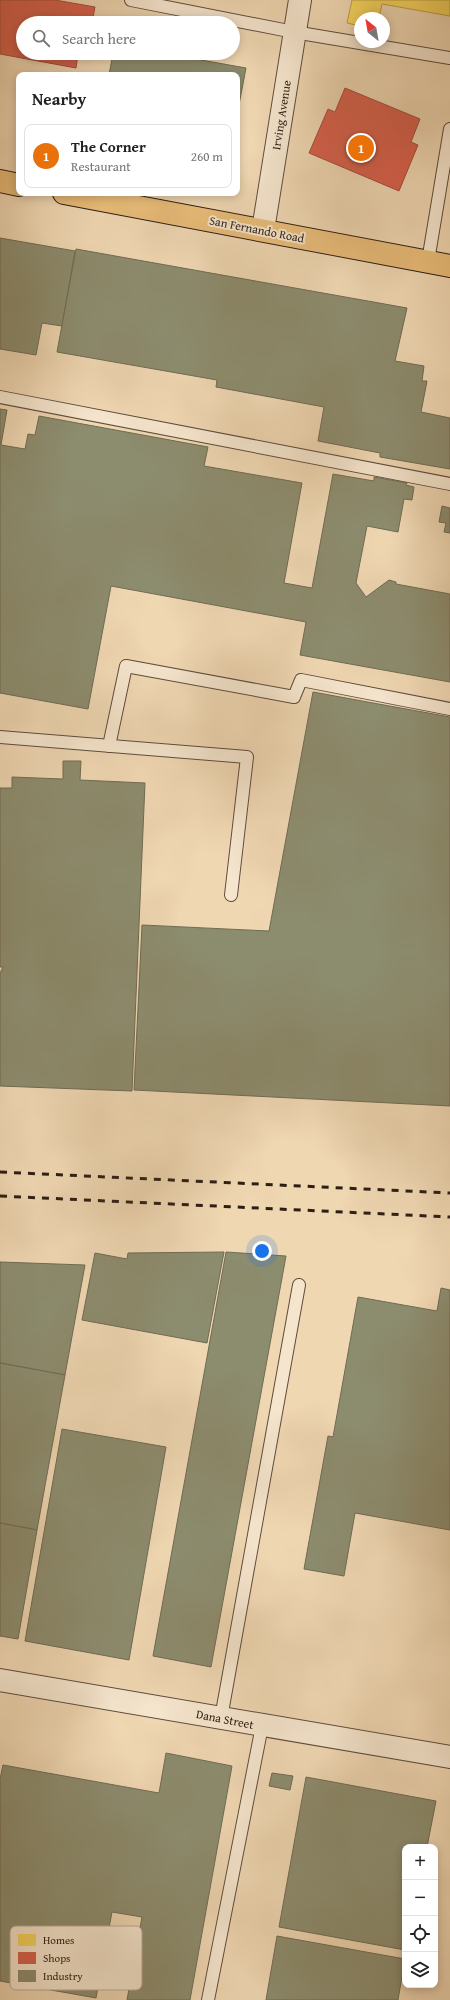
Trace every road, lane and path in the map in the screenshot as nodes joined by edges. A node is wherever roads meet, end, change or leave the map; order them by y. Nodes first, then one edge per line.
1 (131, 0) edge
2 (300, 0) edge
3 (212, 16) edge
4 (240, 21) edge
5 (294, 32) junction
6 (450, 58) edge
7 (450, 128) edge
8 (0, 181) edge
9 (16, 184) edge
10 (80, 196) edge
11 (263, 230) junction
12 (428, 261) junction
13 (450, 266) edge
14 (0, 397) edge
15 (450, 484) edge
16 (450, 709) edge
17 (0, 737) edge
18 (109, 746) junction
19 (231, 895) dead end
20 (299, 1285) dead end
21 (0, 1680) edge
22 (221, 1718) junction
23 (262, 1726) junction
24 (450, 1757) edge
25 (208, 2000) edge

1 - 3 lane
2 - 5 street, Irving Avenue
4 - 5 lane
5 - 6 lane
5 - 11 street, Irving Avenue
7 - 12 lane
8 - 9 main road
10 - 11 main road, San Fernando Road
11 - 12 main road, San Fernando Road
12 - 13 main road, San Fernando Road
14 - 15 lane
16 - 18 lane
17 - 18 lane
18 - 19 lane
20 - 22 lane
21 - 22 street, Dana Street
22 - 23 street, Dana Street
23 - 24 street, Dana Street
23 - 25 lane

